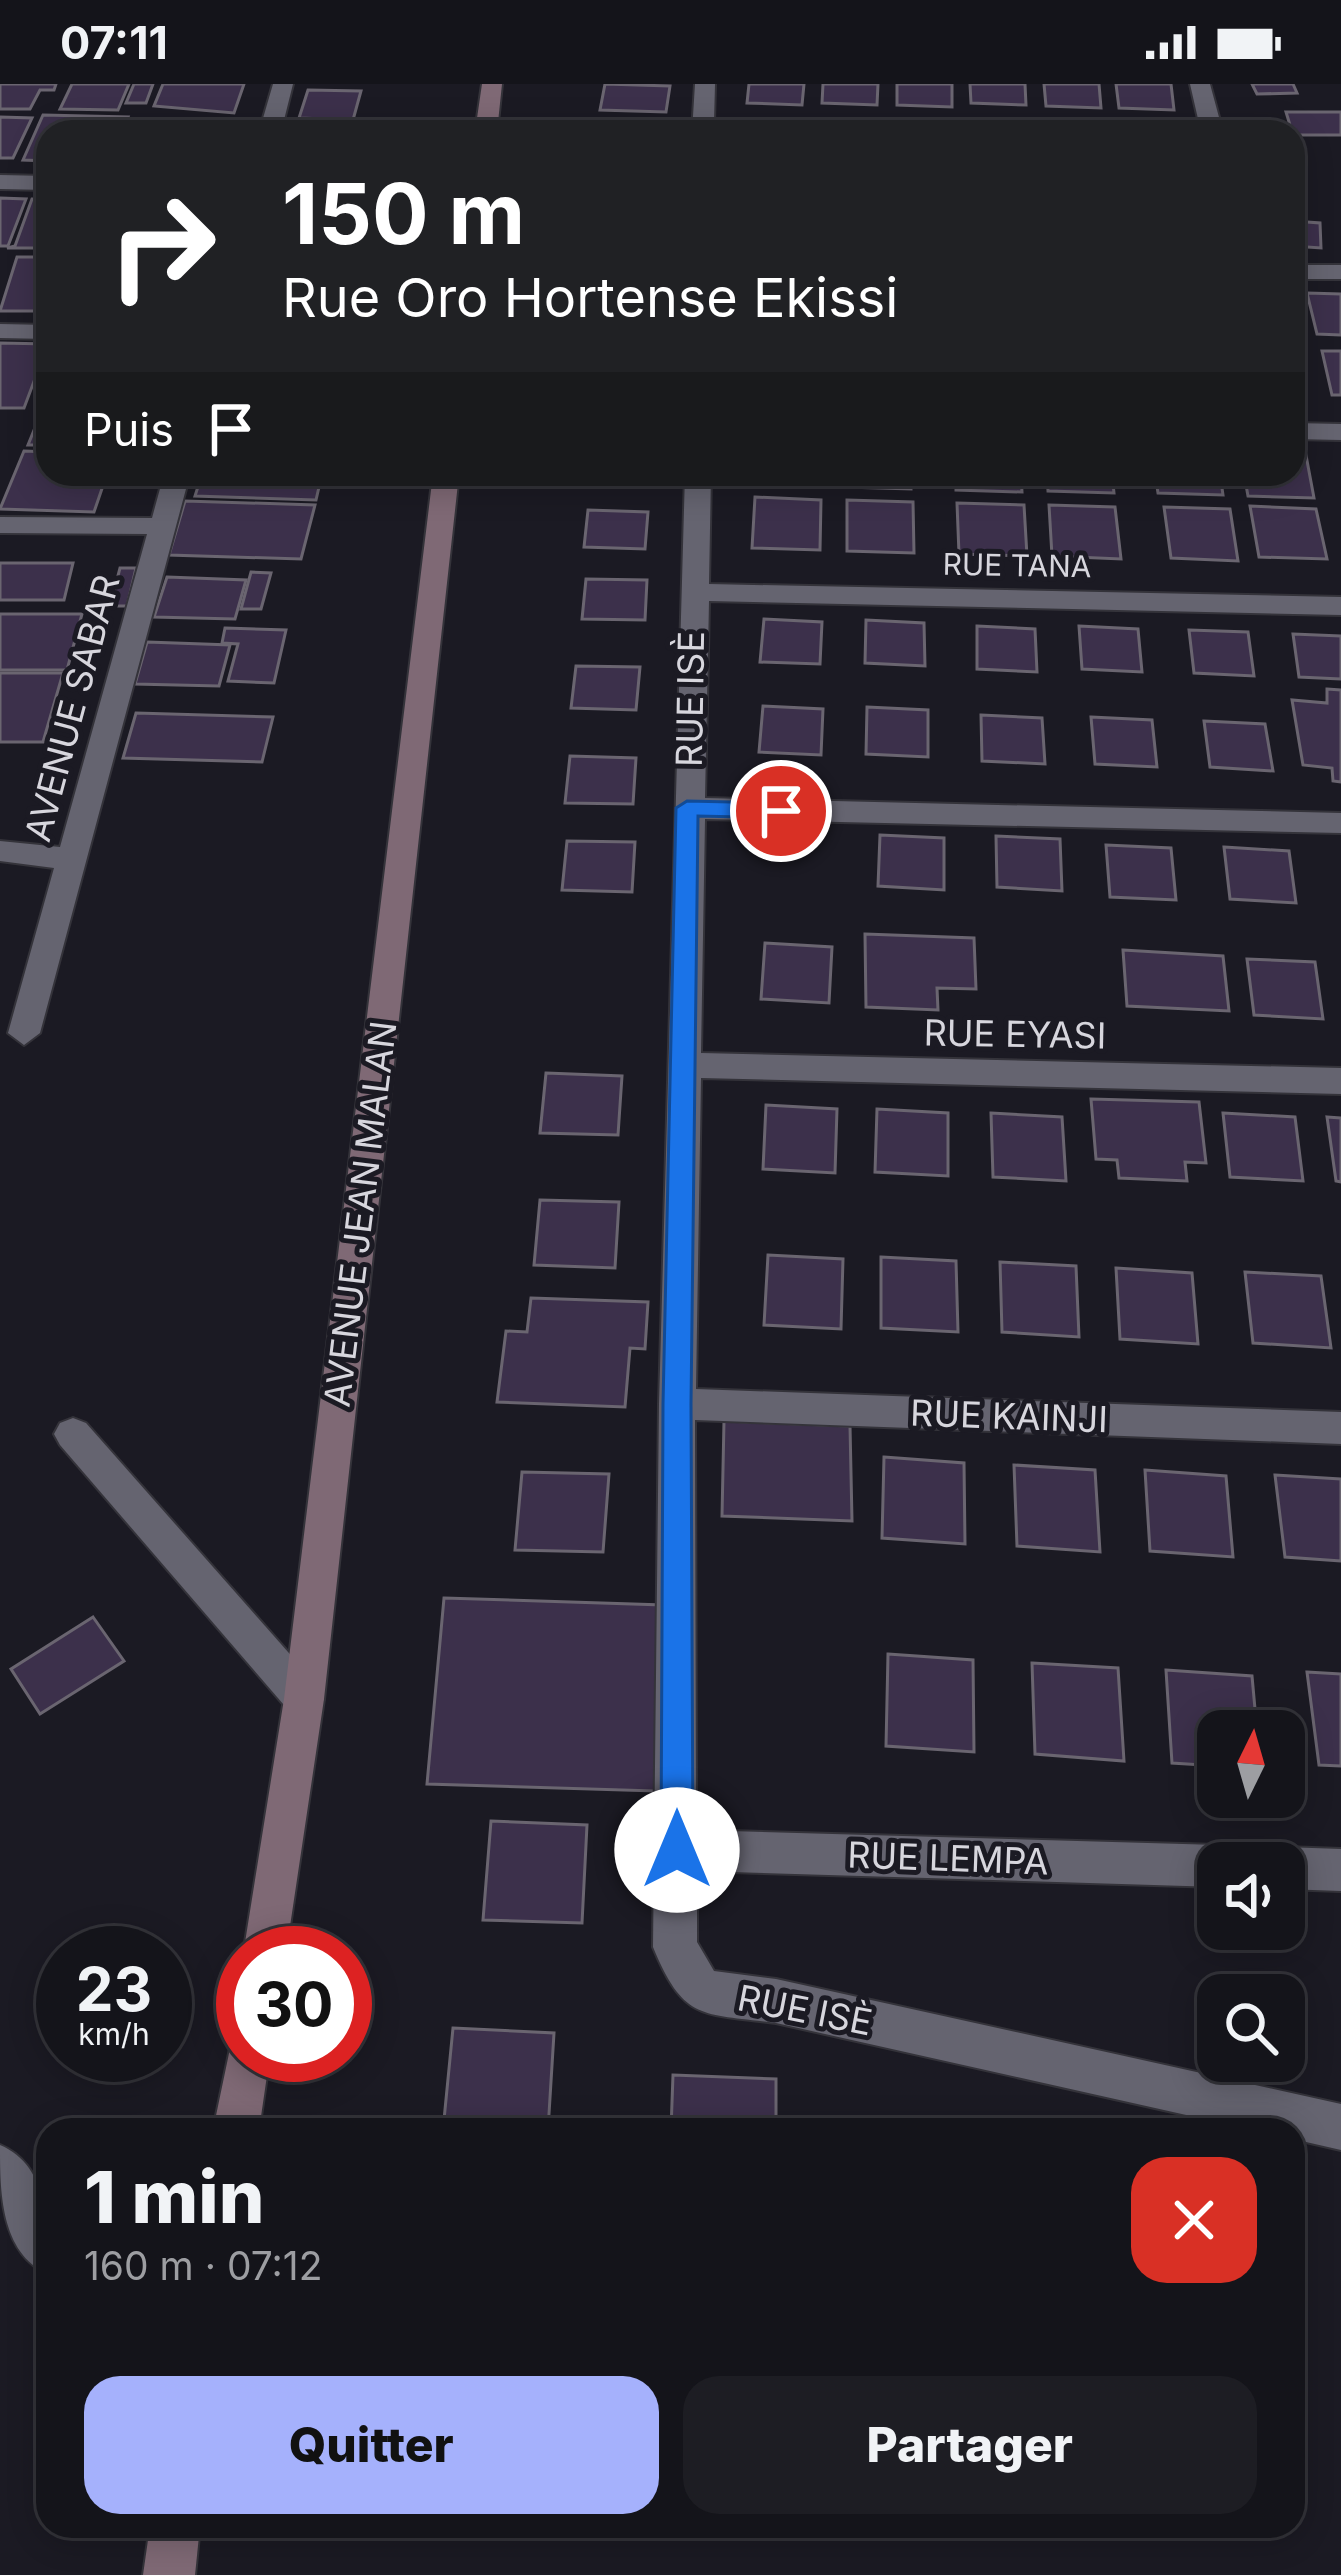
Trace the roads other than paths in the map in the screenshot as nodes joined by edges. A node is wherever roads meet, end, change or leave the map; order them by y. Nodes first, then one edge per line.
1 (284, 84) edge
2 (492, 84) edge
3 (705, 84) edge
4 (1201, 84) edge
5 (274, 120) edge
6 (488, 120) edge
7 (703, 120) edge
8 (1209, 120) edge
9 (0, 182) edge
10 (36, 183) edge
11 (1305, 272) edge
12 (1341, 272) edge
13 (0, 331) edge
14 (36, 332) edge
15 (1305, 430) edge
16 (1341, 432) edge
17 (174, 486) edge
18 (445, 486) edge
19 (697, 486) edge
20 (0, 525) edge
21 (163, 526) junction
22 (692, 592) junction
23 (1341, 606) edge
24 (687, 808) junction
25 (1341, 823) edge
26 (0, 851) edge
27 (72, 859) junction
28 (24, 1033) dead end
29 (686, 1065) junction
30 (1341, 1081) edge
31 (677, 1404) junction
32 (1341, 1427) edge
33 (73, 1434) dead end
34 (304, 1699) junction
35 (677, 1850) junction
36 (1197, 1865) edge
37 (1305, 1869) edge
38 (1341, 1870) edge
39 (268, 1926) edge
40 (244, 2082) edge
41 (238, 2118) edge
42 (1301, 2118) edge
43 (1305, 2119) edge
44 (1341, 2127) edge
45 (0, 2168) edge
46 (36, 2230) edge
47 (174, 2538) edge
48 (169, 2575) edge

1 - 5 street
2 - 6 main road
3 - 7 street
4 - 8 street
9 - 10 street
11 - 12 street
13 - 14 street
15 - 16 street
17 - 21 street, AVENUE SABAR
18 - 34 main road, AVENUE JEAN MALAN
19 - 22 street, RUE ISÈ
20 - 21 street
21 - 27 street, AVENUE SABAR
22 - 23 street, RUE TANA
22 - 24 street, RUE ISÈ
24 - 25 street
24 - 29 street, RUE ISÈ
26 - 27 street
27 - 28 street, AVENUE SABAR
29 - 30 street, RUE EYASI
29 - 31 street, RUE ISÈ
31 - 32 street, RUE KAINJI
31 - 35 street, RUE ISÈ
33 - 34 street
34 - 39 main road, AVENUE JEAN MALAN
35 - 36 street, RUE LEMPA
35 - 42 street, RUE ISÈ
37 - 38 street
40 - 41 main road
43 - 44 street, RUE ISÈ
45 - 46 street
47 - 48 main road

